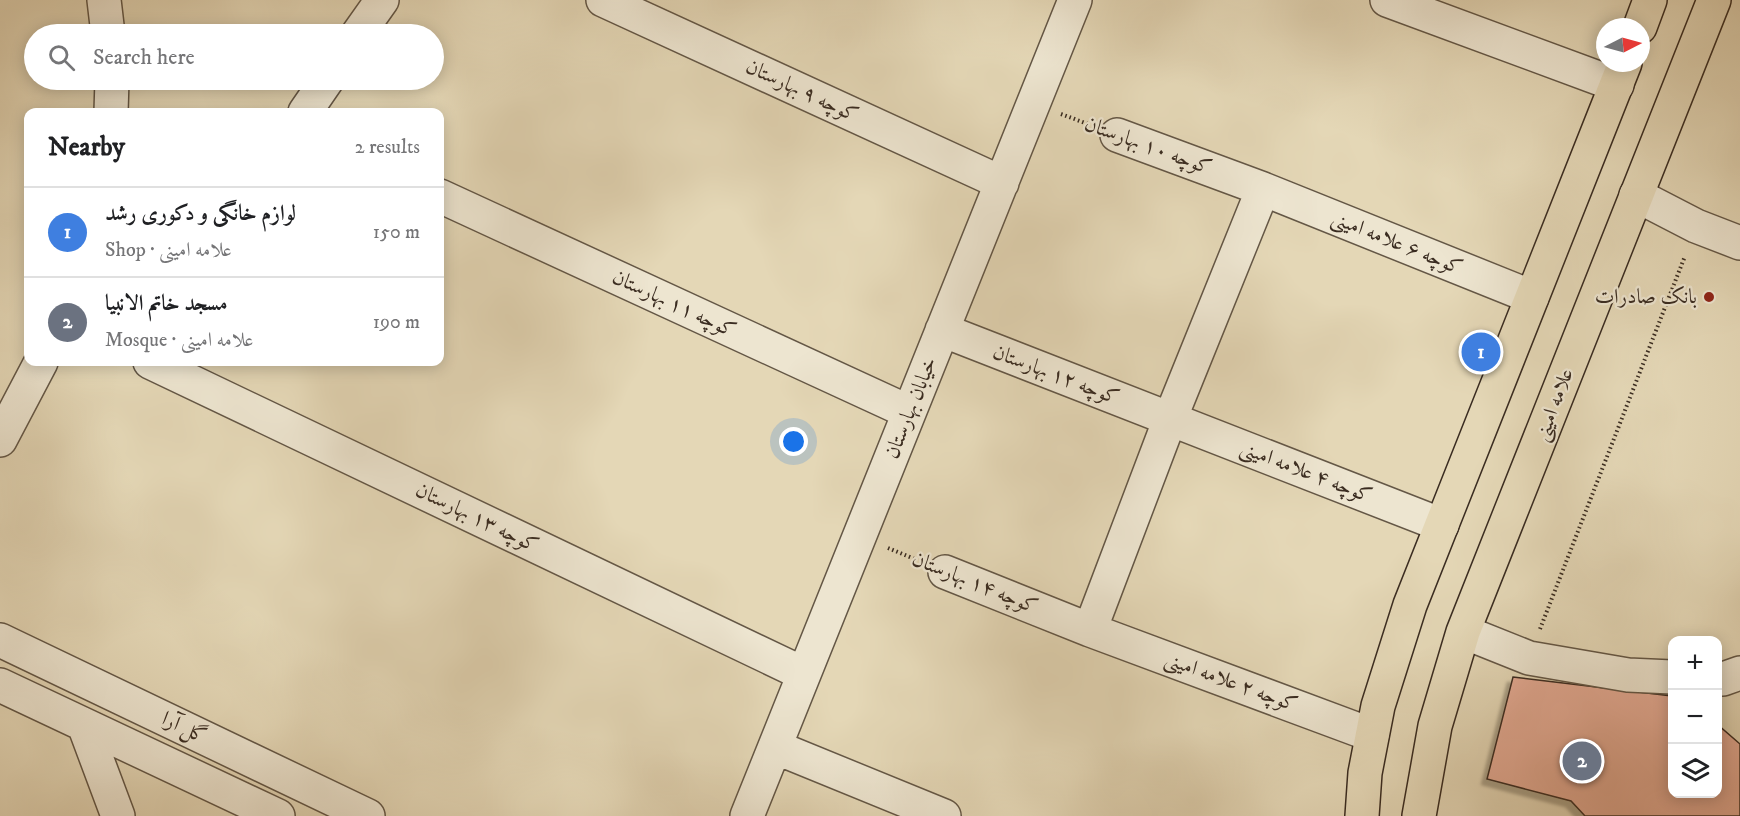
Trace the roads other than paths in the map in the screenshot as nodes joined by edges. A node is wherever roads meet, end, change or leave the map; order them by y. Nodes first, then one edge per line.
1 (104, 0) edge
2 (382, 0) edge
3 (603, 0) edge
4 (1075, 0) edge
5 (1387, 0) edge
6 (1650, 0) edge
7 (1713, 0) edge
8 (1643, 18) edge
9 (107, 24) edge
10 (365, 24) edge
11 (1621, 74) edge
12 (112, 90) edge
13 (320, 90) edge
14 (111, 108) edge
15 (308, 108) edge
16 (1117, 135) road end
17 (1002, 183) junction
18 (1263, 189) junction
19 (1636, 195) junction
20 (444, 198) edge
21 (1740, 243) edge
22 (1532, 297) junction
23 (942, 330) junction
24 (39, 366) edge
25 (158, 366) edge
26 (909, 412) junction
27 (1170, 419) junction
28 (0, 440) edge
29 (1442, 525) junction
30 (945, 572) road end
31 (1090, 630) junction
32 (1464, 632) junction
33 (0, 640) edge
34 (1740, 673) edge
35 (804, 674) junction
36 (1668, 677) edge
37 (1722, 679) edge
38 (0, 685) edge
39 (84, 724) junction
40 (1372, 735) junction
41 (775, 747) junction
42 (118, 816) edge
43 (278, 816) edge
44 (368, 816) edge
45 (747, 816) edge
46 (944, 816) edge
47 (1362, 816) edge
48 (1419, 816) edge

1 - 9 street
2 - 10 street
3 - 17 street, کوچه ۹ بهارستان
4 - 17 street, خیابان بهارستان
5 - 11 street
6 - 8 main road
7 - 19 main road, علامه امینی
11 - 22 main road
12 - 14 street
13 - 15 street
16 - 18 street, کوچه ۱۰ بهارستان
17 - 23 street, خیابان بهارستان
18 - 22 street, کوچه ۶ علامه امینی
18 - 27 street
19 - 21 street
19 - 32 main road, علامه امینی
20 - 26 street, کوچه ۱۱ بهارستان
22 - 29 main road
23 - 26 street, خیابان بهارستان
23 - 27 street, کوچه ۱۲ بهارستان
24 - 28 street
25 - 35 street, کوچه ۱۳ بهارستان
26 - 35 street, خیابان بهارستان
27 - 29 street, کوچه ۴ علامه امینی
27 - 31 street
29 - 40 main road
30 - 31 street, کوچه ۱۴ بهارستان
31 - 40 street, کوچه ۲ علامه امینی
32 - 36 street
32 - 48 main road, علامه امینی
33 - 44 street, گل آرا
34 - 37 street
35 - 41 street, خیابان بهارستان
38 - 39 street, گل آرا
39 - 42 street
39 - 43 street, گل آرا
40 - 47 main road
41 - 45 street, خیابان بهارستان
41 - 46 street

